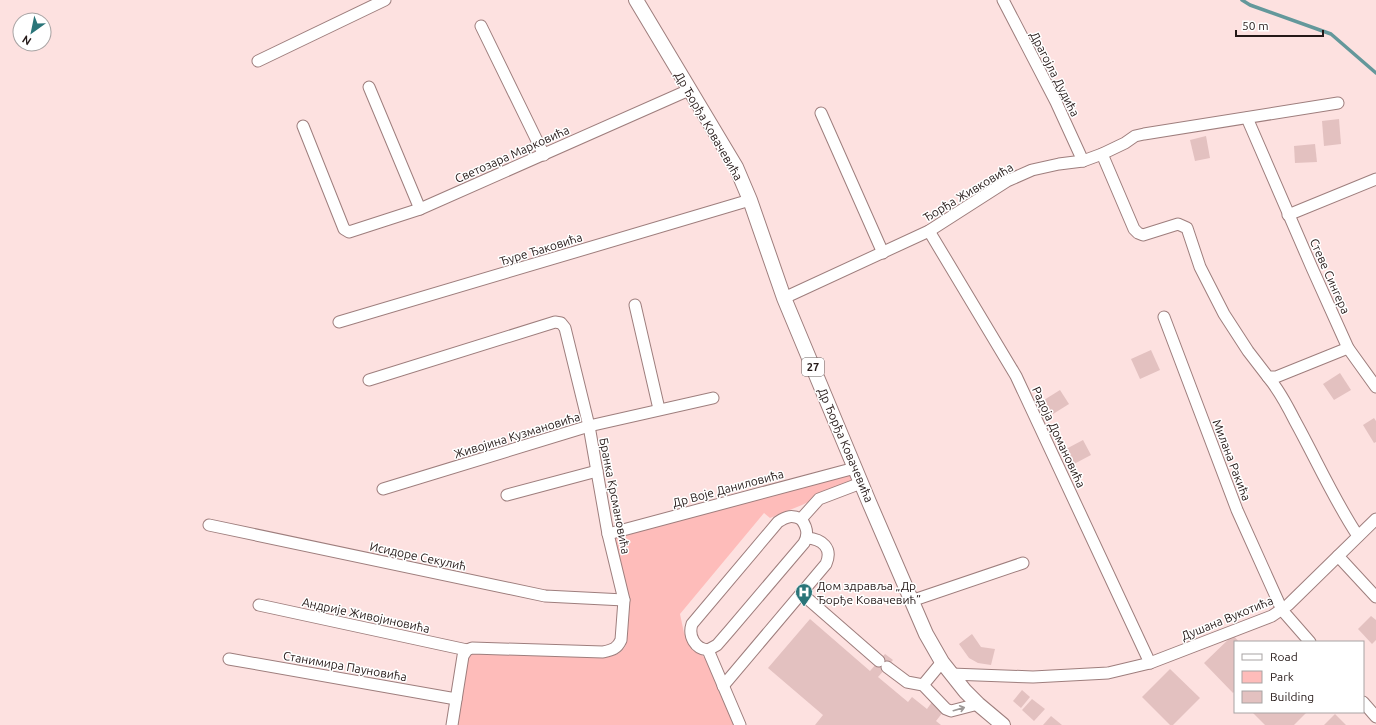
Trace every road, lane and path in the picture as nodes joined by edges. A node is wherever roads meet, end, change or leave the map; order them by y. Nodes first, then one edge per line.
1 (385, 0) edge
2 (636, 0) edge
3 (1003, 0) edge
4 (480, 26) dead end
5 (258, 61) dead end
6 (369, 87) dead end
7 (690, 90) junction
8 (1338, 103) dead end
9 (821, 113) dead end
10 (1247, 118) junction
11 (304, 126) dead end
12 (1102, 154) junction
13 (544, 155) junction
14 (1083, 161) junction
15 (1376, 179) edge
16 (750, 200) junction
17 (420, 209) junction
18 (1288, 215) junction
19 (929, 230) junction
20 (882, 253) junction
21 (784, 298) junction
22 (635, 305) dead end
23 (1164, 317) dead end
24 (339, 322) dead end
25 (1348, 348) junction
26 (1268, 377) junction
27 (369, 380) dead end
28 (1376, 387) edge
29 (713, 398) dead end
30 (659, 409) junction
31 (589, 426) junction
32 (855, 468) junction
33 (597, 471) junction
34 (861, 483) junction
35 (383, 489) dead end
36 (507, 495) dead end
37 (1376, 518) edge
38 (801, 519) junction
39 (209, 525) dead end
40 (608, 534) junction
41 (1358, 536) junction
42 (807, 538) junction
43 (1338, 556) junction
44 (1023, 563) dead end
45 (801, 593) junction
46 (1376, 597) edge
47 (624, 600) junction
48 (912, 601) junction
49 (259, 605) dead end
50 (1282, 610) junction
51 (1309, 641) edge
52 (467, 650) junction
53 (708, 650) junction
54 (229, 659) dead end
55 (942, 662) junction
56 (1150, 662) junction
57 (951, 674) junction
58 (923, 685) junction
59 (723, 686) junction
60 (456, 699) junction
61 (1364, 703) edge
62 (978, 704) junction
63 (1376, 717) edge
64 (452, 725) edge
65 (740, 725) edge
66 (1002, 725) edge

1 - 5 street
2 - 7 main road, Др Ђорђа Ковачевића / 27
3 - 14 street, Драгојла Дудића
4 - 13 street
6 - 17 street
7 - 13 street, Светозара Марковића
7 - 16 main road, Др Ђорђа Ковачевића / 27
8 - 10 street, Ђорђа Живковића
9 - 20 street
10 - 12 street, Ђорђа Живковића
10 - 18 street, Стеве Сингера
11 - 17 street, Светозара Марковића
12 - 14 street, Ђорђа Живковића
12 - 26 street
13 - 17 street, Светозара Марковића
14 - 19 street, Ђорђа Живковића
15 - 18 street
16 - 21 main road, Др Ђорђа Ковачевића / 27
16 - 24 street, Ђуре Ђаковића
18 - 25 street, Стеве Сингера
19 - 20 street, Ђорђа Живковића
19 - 56 street, Радоја Домановића
20 - 21 street, Ђорђа Живковића
21 - 32 main road, Др Ђорђа Ковачевића / 27
22 - 30 street
23 - 50 street, Милана Ракића
25 - 26 street
25 - 28 street, Стеве Сингера
26 - 41 street
27 - 31 street, Бранка Крсмановића
29 - 30 street, Живојина Кузмановића
30 - 31 street, Живојина Кузмановића
31 - 33 street, Бранка Крсмановића
31 - 35 street, Живојина Кузмановића
32 - 34 main road, Др Ђорђа Ковачевића / 27
32 - 40 street, Др Воје Даниловића
33 - 36 street
33 - 40 street, Бранка Крсмановића
34 - 38 street
34 - 48 main road, Др Ђорђа Ковачевића / 27
37 - 41 street, Душана Вукотића
38 - 42 street
38 - 53 street
39 - 47 street, Исидоре Секулић
40 - 47 street, Бранка Крсмановића
41 - 43 street, Душана Вукотића
42 - 45 street
42 - 53 street
43 - 46 street
43 - 50 street, Душана Вукотића
44 - 48 street
45 - 58 street
45 - 59 street
47 - 52 street, Бранка Крсмановића
48 - 55 main road, Др Ђорђа Ковачевића / 27
49 - 52 street, Андрије Живојиновића
50 - 51 street, Милана Ракића
50 - 56 street, Душана Вукотића
52 - 60 street
53 - 59 street
54 - 60 street, Станимира Пауновића
55 - 57 main road, Др Ђорђа Ковачевића / 27
55 - 58 street
56 - 57 street, Душана Вукотића
57 - 62 main road, Др Ђорђа Ковачевића / 27
58 -> 62 street
59 - 65 street
60 - 64 street
61 - 63 street
62 - 66 main road, Др Ђорђа Ковачевића / 27

